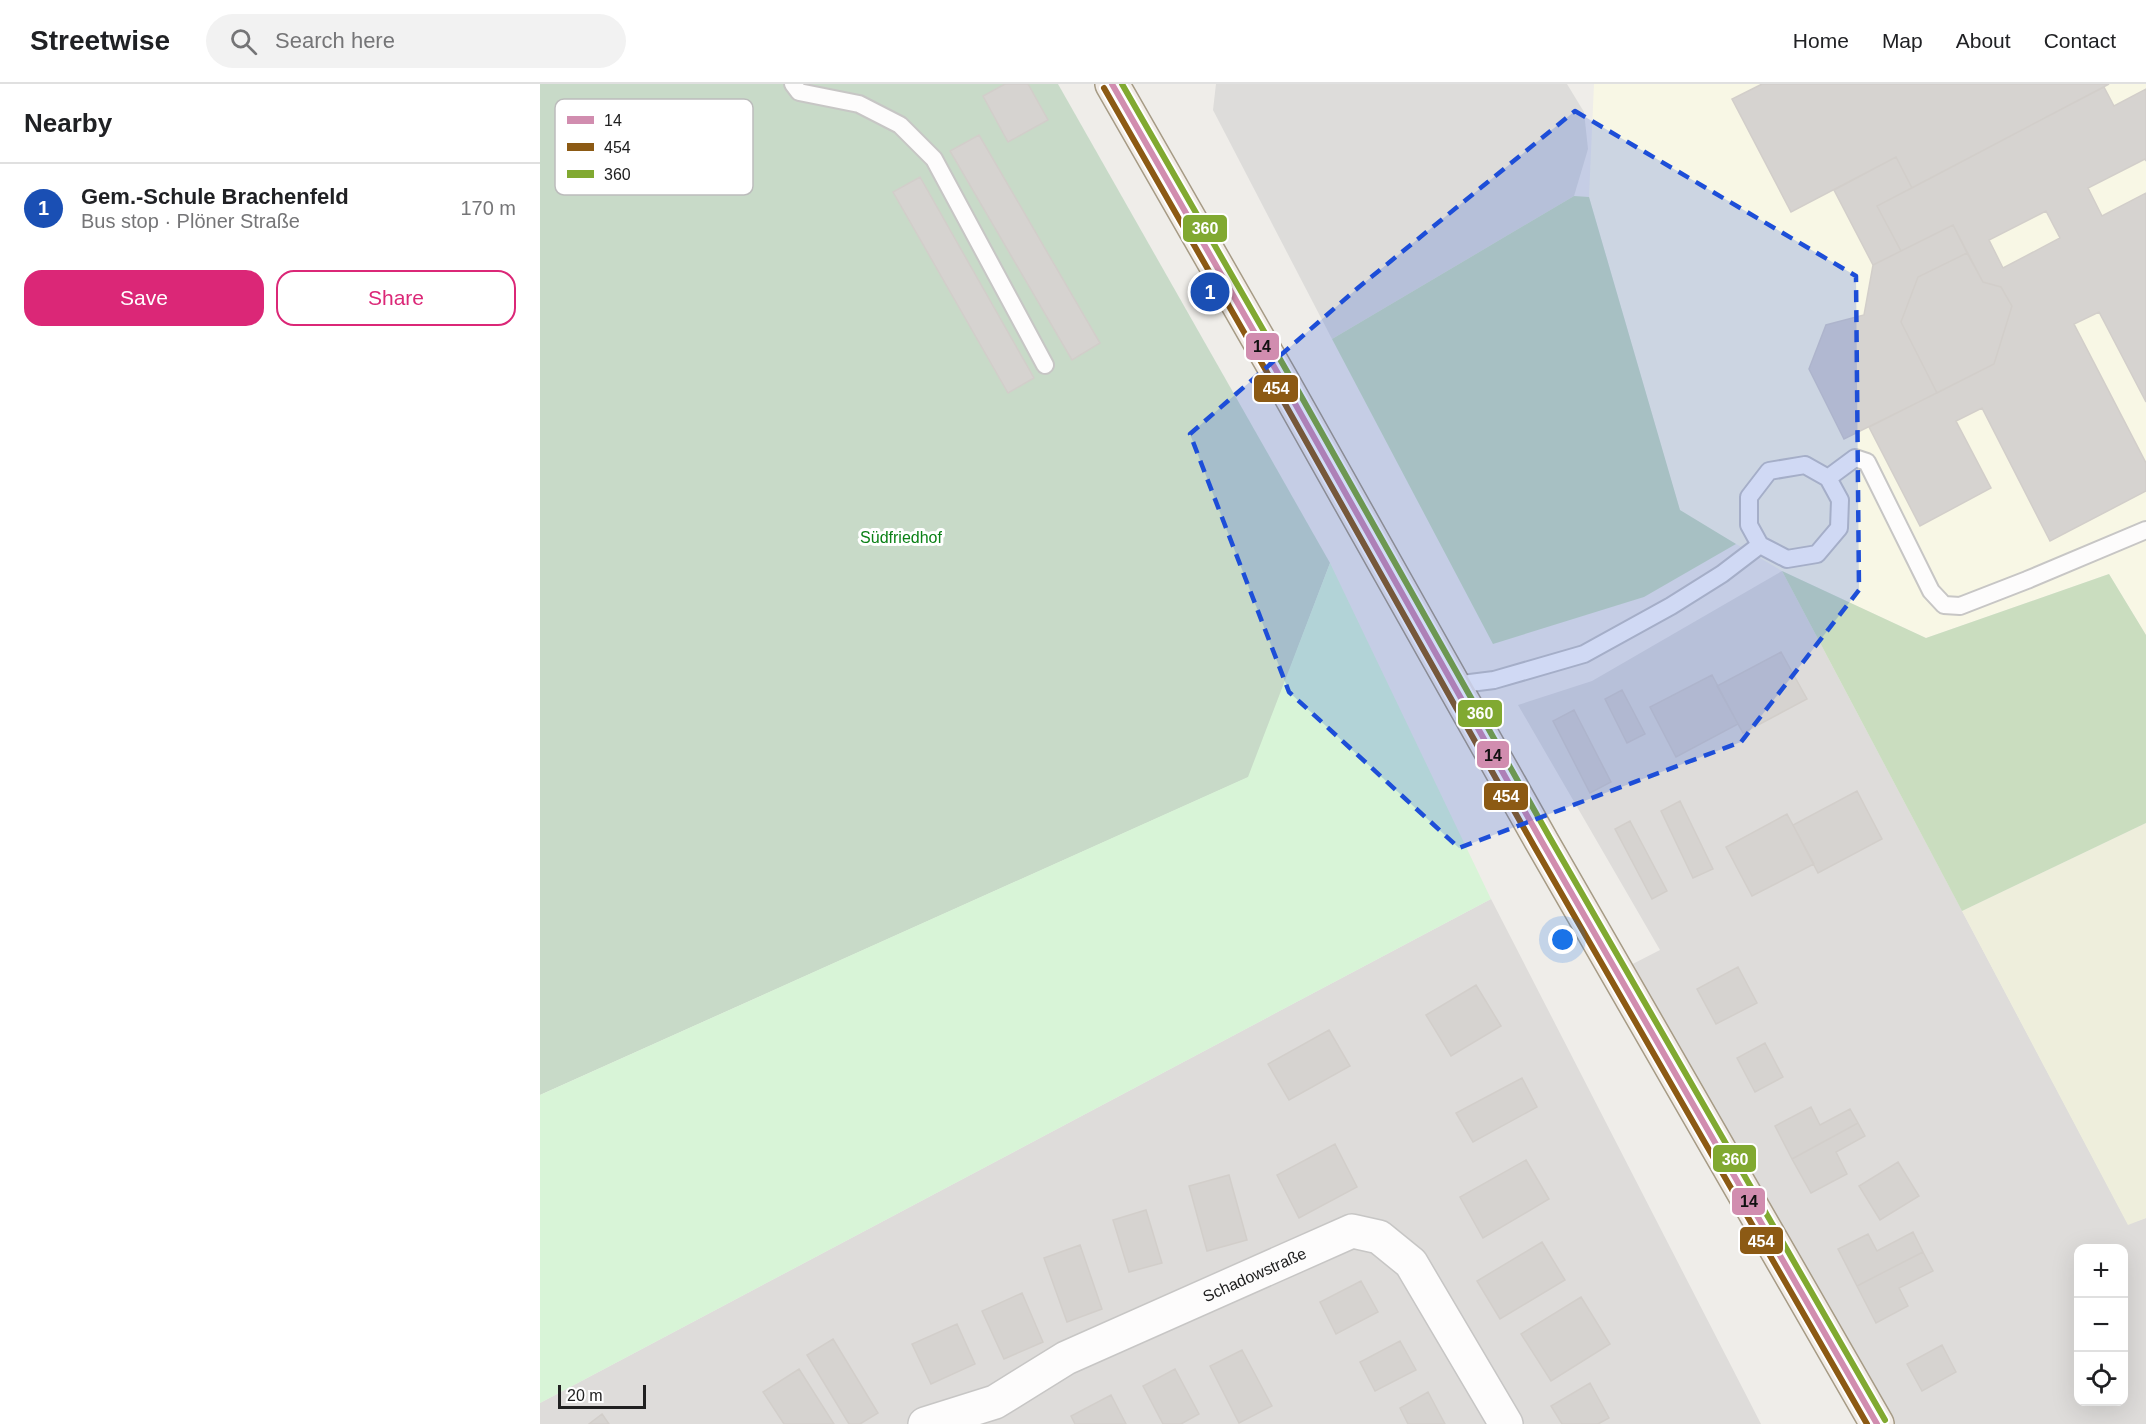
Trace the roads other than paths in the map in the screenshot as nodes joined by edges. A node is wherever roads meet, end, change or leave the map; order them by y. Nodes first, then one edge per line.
1 (793, 84) edge
2 (1112, 84) edge
3 (1045, 365) dead end
4 (1828, 478) junction
5 (2146, 530) edge
6 (1760, 545) junction
7 (1454, 685) junction
8 (925, 1424) edge
9 (1506, 1424) edge
10 (1877, 1424) edge

1 - 3 lane
2 - 7 main road
4 - 5 lane
4 - 6 lane
4 - 6 lane
6 - 7 lane
7 - 10 main road
8 - 9 street, Schadowstraße

